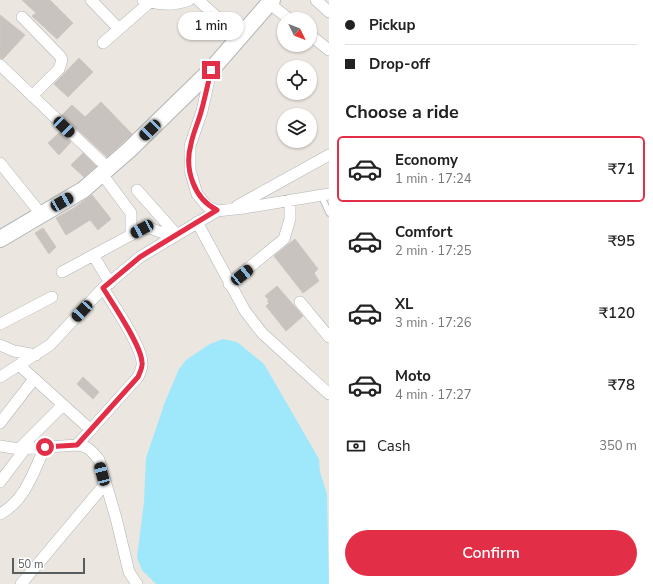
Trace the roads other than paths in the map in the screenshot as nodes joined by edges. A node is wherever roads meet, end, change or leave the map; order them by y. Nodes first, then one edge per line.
1 (91, 0) edge
2 (189, 0) edge
3 (198, 0) edge
4 (316, 0) edge
5 (147, 1) edge
6 (177, 2) edge
7 (270, 2) edge
8 (281, 12) edge
9 (329, 12) edge
10 (22, 17) dead end
11 (119, 29) junction
12 (239, 37) junction
13 (317, 41) edge
14 (103, 43) dead end
15 (329, 50) edge
16 (0, 65) edge
17 (211, 70) junction
18 (32, 96) junction
19 (329, 154) edge
20 (0, 163) edge
21 (105, 171) junction
22 (137, 190) dead end
23 (325, 194) edge
24 (290, 200) junction
25 (232, 209) junction
26 (217, 210) junction
27 (329, 213) edge
28 (41, 214) junction
29 (197, 222) junction
30 (130, 235) junction
31 (174, 236) junction
32 (0, 239) edge
33 (93, 255) junction
34 (62, 272) dead end
35 (229, 284) junction
36 (107, 285) junction
37 (52, 297) dead end
38 (300, 302) dead end
39 (0, 324) edge
40 (329, 337) edge
41 (0, 345) edge
42 (36, 356) junction
43 (19, 366) junction
44 (0, 377) edge
45 (34, 379) junction
46 (327, 388) edge
47 (63, 405) junction
48 (0, 423) edge
49 (91, 430) junction
50 (77, 445) junction
51 (0, 446) edge
52 (45, 447) junction
53 (22, 449) junction
54 (0, 482) edge
55 (105, 484) junction
56 (0, 514) edge
57 (129, 572) junction
58 (21, 584) edge
59 (132, 584) edge
60 (137, 584) edge

1 - 11 street
2 - 6 street
3 - 12 street
4 - 9 street
5 - 6 street
5 - 11 street
7 - 8 street
7 - 12 street
10 - 18 street
11 - 14 street
12 - 17 street
13 - 15 street
16 - 18 street
17 - 21 street
17 - 26 street
18 - 21 street
19 - 25 street
20 - 28 street
21 - 28 street
21 - 30 street
22 - 31 street
23 - 24 street
23 - 27 lane
24 - 25 street
24 - 35 street
25 - 26 street
26 - 29 street
28 - 32 street
29 - 31 street
29 - 35 street
30 - 31 street
30 - 33 street
31 - 36 street
33 - 34 street
33 - 36 street
35 - 46 street
36 - 42 street
36 - 49 street
37 - 39 street
38 - 40 street
41 - 42 street
42 - 43 street
43 - 44 street
43 - 45 street
45 - 47 street
45 - 48 street
47 - 49 street
47 - 53 street
49 - 50 street
50 - 52 street
50 - 55 street
51 - 53 street
52 - 53 street
52 - 56 street
53 - 54 street
55 - 57 street
55 - 58 street
57 - 59 street
57 - 60 street

